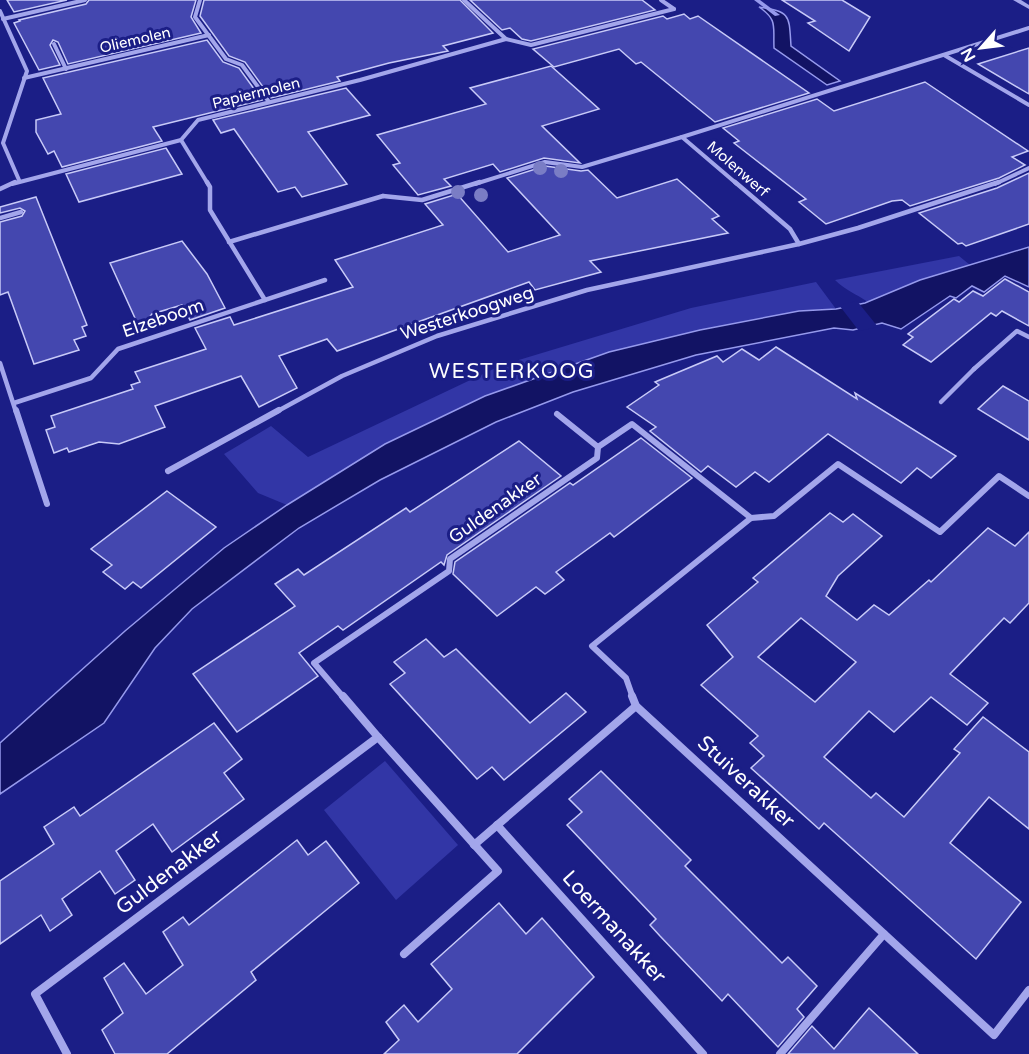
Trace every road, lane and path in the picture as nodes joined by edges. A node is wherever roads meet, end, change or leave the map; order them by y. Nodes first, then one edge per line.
1 (85, 0) edge
2 (200, 0) edge
3 (464, 0) edge
4 (661, 0) edge
5 (1016, 0) edge
6 (1029, 7) edge
7 (0, 11) edge
8 (5, 21) junction
9 (0, 25) edge
10 (1029, 28) edge
11 (208, 35) junction
12 (506, 39) junction
13 (54, 44) dead end
14 (945, 55) junction
15 (66, 69) junction
16 (24, 78) junction
17 (269, 102) junction
18 (1029, 105) edge
19 (682, 137) junction
20 (181, 140) junction
21 (1029, 168) edge
22 (19, 180) junction
23 (0, 189) edge
24 (383, 196) joint
25 (21, 212) dead end
26 (0, 218) edge
27 (229, 242) junction
28 (799, 244) junction
29 (325, 280) dead end
30 (265, 300) junction
31 (1029, 337) edge
32 (0, 363) edge
33 (974, 369) joint
34 (941, 402) dead end
35 (14, 403) junction
36 (557, 414) dead end
37 (598, 447) junction
38 (168, 471) dead end
39 (1029, 496) edge
40 (47, 504) dead end
41 (751, 518) junction
42 (636, 706) junction
43 (378, 737) junction
44 (497, 825) junction
45 (474, 845) junction
46 (884, 934) junction
47 (404, 954) dead end
48 (1029, 990) edge
49 (67, 1054) edge
50 (704, 1054) edge
51 (780, 1054) edge

1 - 8 street
2 - 11 street
3 - 12 street
4 - 12 street
5 - 6 street
7 - 8 street
8 - 9 street
8 - 16 street
10 - 14 street, Molenwerf
11 - 15 street, Oliemolen
11 - 17 street
12 - 17 street, Papiermolen
13 - 15 street
14 - 18 street
14 - 19 street, Molenwerf
15 - 16 street, Oliemolen
16 - 22 street
17 - 20 street, Papiermolen
19 - 24 street
19 - 28 street, Molenwerf
20 - 22 street
20 - 27 street
21 - 28 street
22 - 23 street
24 - 27 street
25 - 26 street
27 - 30 street
28 - 38 street, Westerkoogweg
29 - 30 street, Elzeboom
30 - 35 street, Elzeboom
31 - 33 street
32 - 35 street
33 - 34 street
35 - 40 street
36 - 37 street
37 - 41 street
37 - 43 street, Guldenakker
39 - 41 street, Stuiverakker
41 - 42 street, Stuiverakker
42 - 44 street
42 - 46 street, Stuiverakker
43 - 45 street, Guldenakker
43 - 49 street, Guldenakker
44 - 45 street
44 - 50 street, Loermanakker
45 - 47 street, Guldenakker
46 - 48 street, Stuiverakker
46 - 51 street

